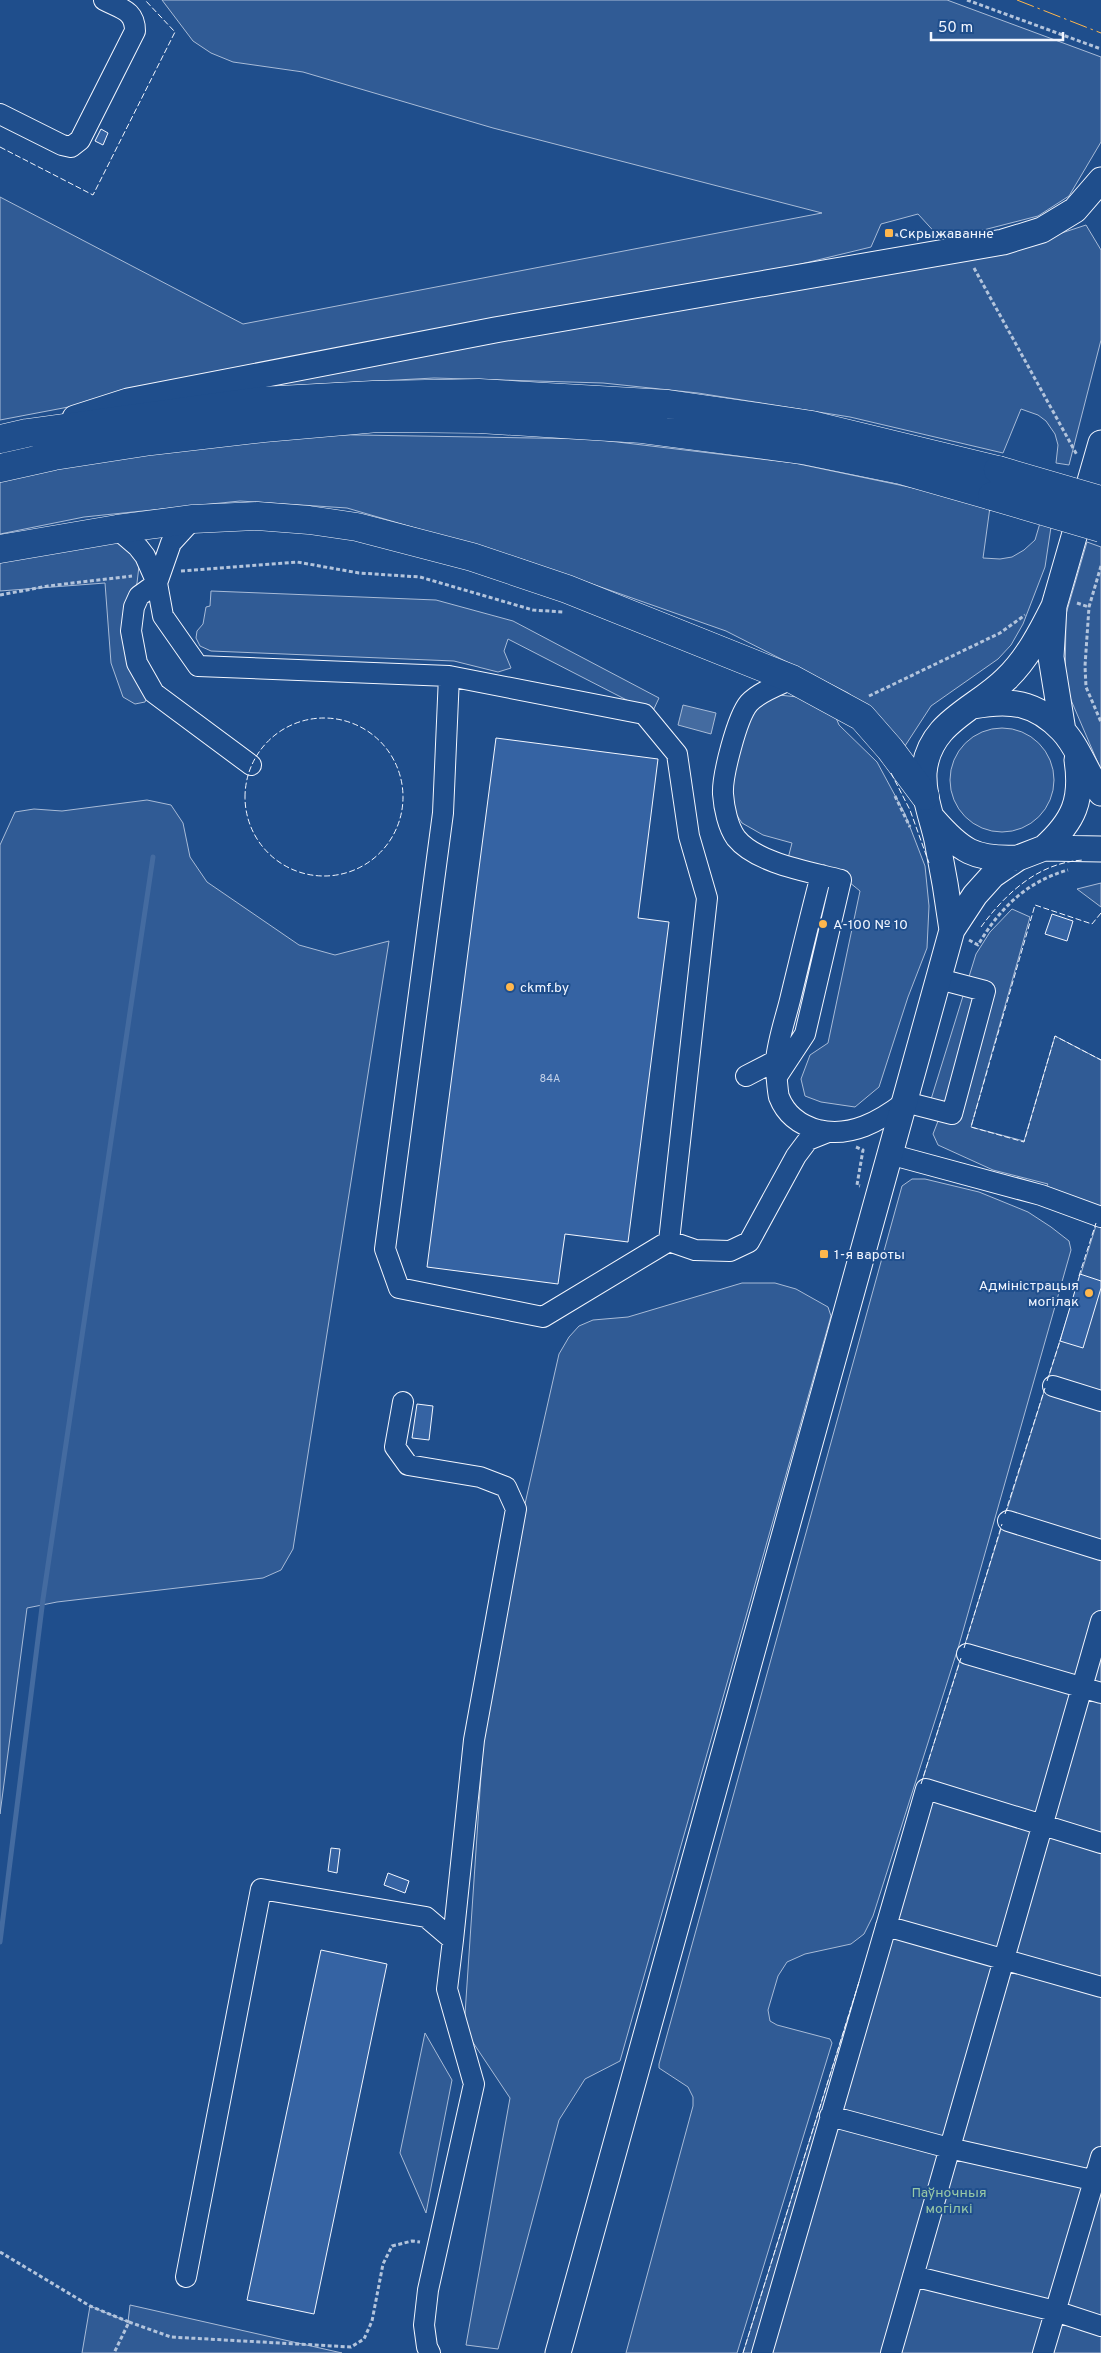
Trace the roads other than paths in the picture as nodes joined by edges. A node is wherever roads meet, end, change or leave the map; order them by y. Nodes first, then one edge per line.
1 (104, 0) edge
2 (0, 114) edge
3 (1101, 180) edge
4 (1101, 202) edge
5 (27, 433) junction
6 (0, 439) edge
7 (1099, 452) edge
8 (0, 468) edge
9 (995, 483) junction
10 (1101, 500) edge
11 (193, 519) junction
12 (1101, 528) edge
13 (117, 529) junction
14 (0, 549) edge
15 (157, 583) junction
16 (1048, 605) junction
17 (449, 676) junction
18 (792, 678) junction
19 (971, 706) junction
20 (1063, 730) junction
21 (1076, 752) junction
22 (251, 765) dead end
23 (1101, 793) edge
24 (928, 806) junction
25 (1044, 848) junction
26 (1101, 849) edge
27 (1018, 858) junction
28 (952, 930) junction
29 (939, 979) junction
30 (777, 1068) junction
31 (746, 1076) dead end
32 (905, 1102) junction
33 (828, 1132) junction
34 (890, 1154) junction
35 (1100, 1217) edge
36 (669, 1241) junction
37 (1053, 1386) dead end
38 (1101, 1401) edge
39 (403, 1402) dead end
40 (1008, 1521) dead end
41 (1101, 1550) edge
42 (1101, 1621) edge
43 (967, 1654) dead end
44 (1082, 1688) junction
45 (1101, 1693) edge
46 (1042, 1825) junction
47 (1101, 1843) edge
48 (886, 1926) junction
49 (452, 1940) junction
50 (1003, 1960) junction
51 (1101, 1986) edge
52 (830, 2116) junction
53 (949, 2148) junction
54 (1101, 2157) edge
55 (1098, 2181) edge
56 (913, 2276) junction
57 (186, 2277) dead end
58 (1055, 2311) junction
59 (1101, 2326) edge
60 (556, 2349) edge
61 (430, 2353) edge
62 (762, 2353) edge
63 (891, 2353) edge
64 (1042, 2353) edge

1 - 2 street
3 - 4 main road
3 - 5 main road
5 - 6 highway
5 - 9 highway
7 - 16 main road
8 - 9 highway
9 - 10 highway, bridge
9 - 12 highway, bridge
11 - 13 highway
11 - 15 street
11 - 18 highway
13 - 14 highway
13 - 15 street
15 - 17 street
15 - 22 street
16 - 19 main road
16 - 20 main road
17 - 36 street
17 - 36 street
18 - 24 highway
18 - 30 street
19 - 20 main road
19 - 24 main road
20 - 21 main road
21 - 23 main road
21 - 25 main road
24 - 27 main road
24 - 28 main road
25 - 26 main road
25 - 27 main road
27 - 28 main road
28 - 29 main road
29 - 32 main road
29 - 32 street
30 - 31 street
30 - 33 street
32 - 33 street
32 - 34 main road
33 - 36 street
34 - 35 street
34 - 60 main road
37 - 38 street
39 - 49 street
40 - 41 street
42 - 44 street
43 - 44 street
44 - 45 street
44 - 46 street
46 - 47 street
46 - 48 street
46 - 50 street
48 - 50 street
48 - 52 street
49 - 57 street
49 - 61 street
50 - 51 street
50 - 53 street
52 - 53 street
52 - 62 street
53 - 55 street
53 - 56 street
54 - 55 street
55 - 58 street
56 - 58 street
56 - 63 street
58 - 59 street
58 - 64 street

